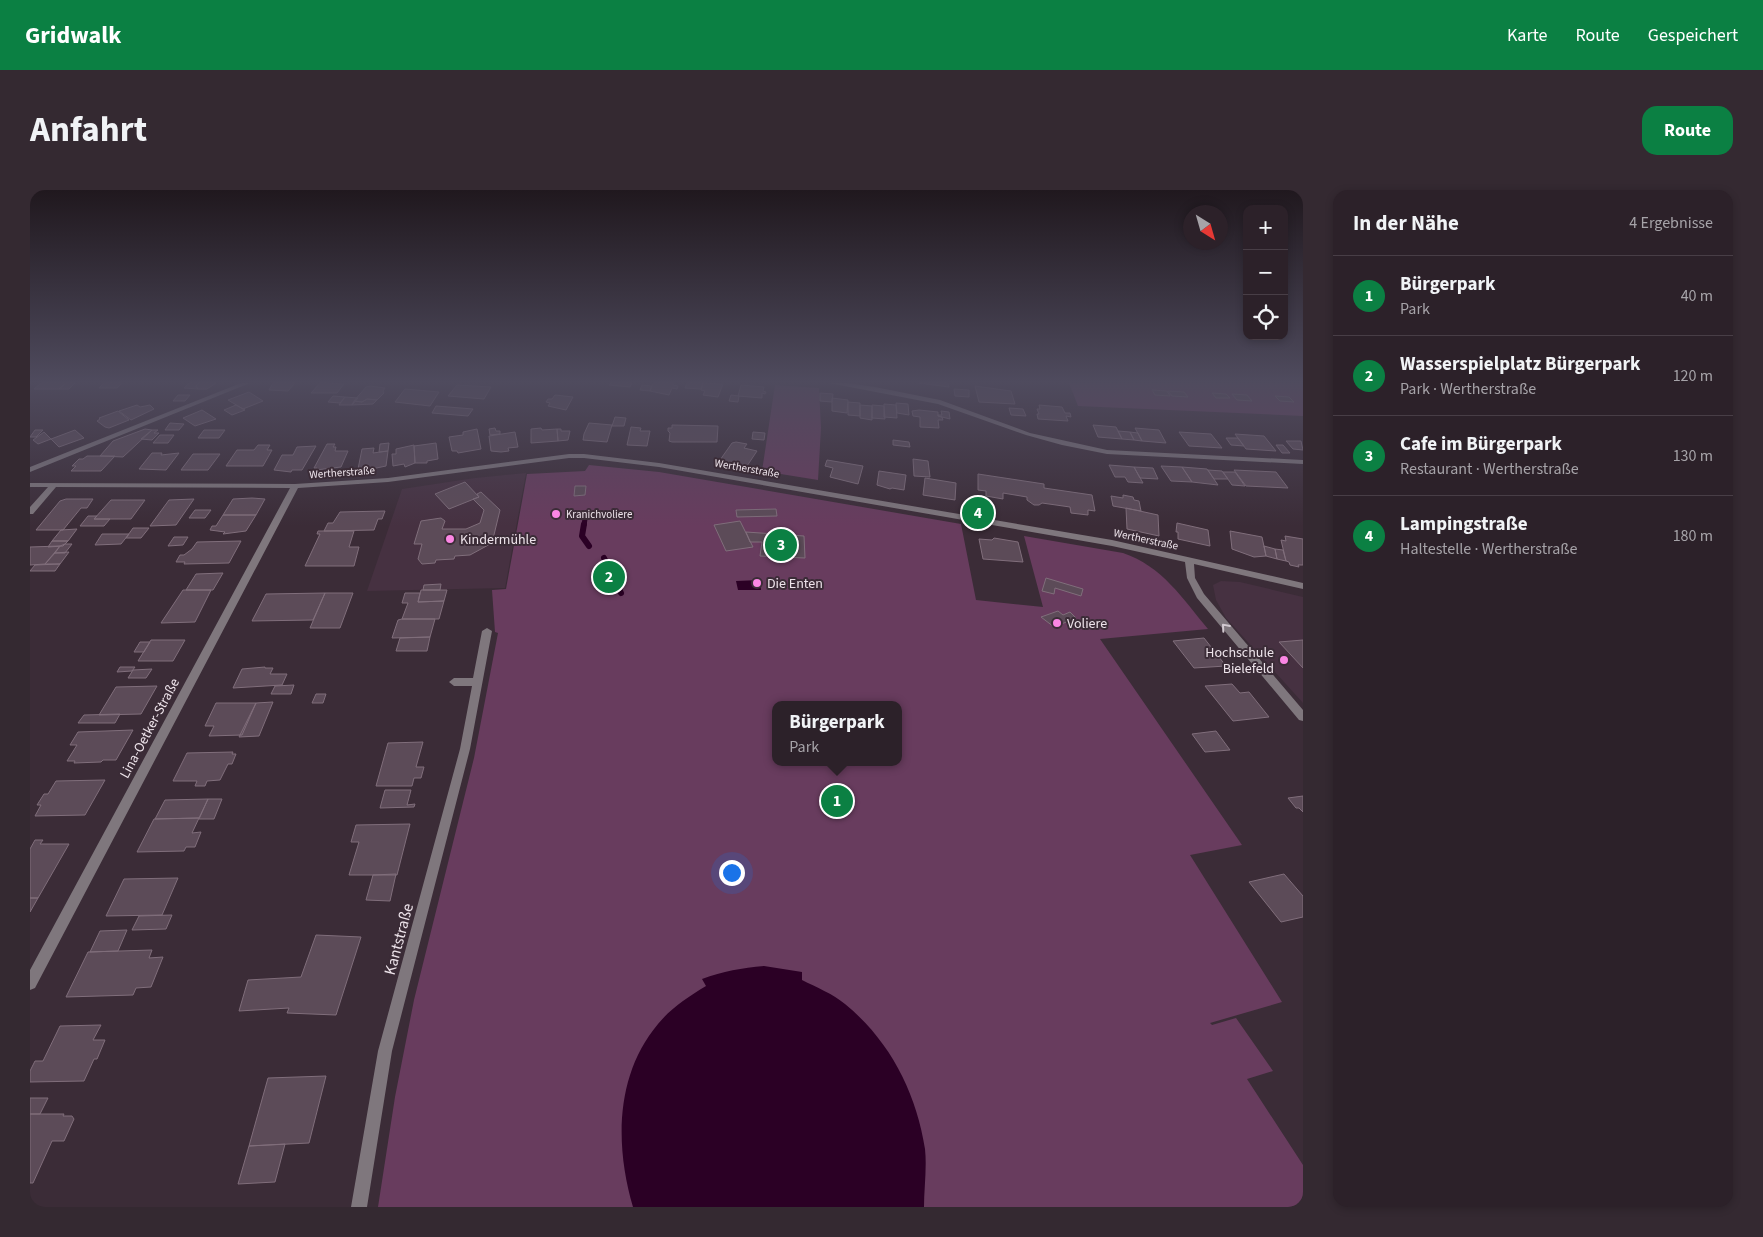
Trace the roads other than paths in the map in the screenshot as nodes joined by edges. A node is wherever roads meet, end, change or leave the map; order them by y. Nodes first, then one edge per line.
1 (129, 430) edge
2 (1018, 430) edge
3 (1303, 462) edge
4 (30, 470) edge
5 (30, 485) edge
6 (54, 485) junction
7 (295, 486) junction
8 (30, 512) edge
9 (1189, 560) junction
10 (1303, 586) edge
11 (486, 632) dead end
12 (454, 682) dead end
13 (478, 682) junction
14 (1303, 717) edge
15 (30, 983) edge
16 (358, 1207) edge

1 - 4 street
2 - 3 street
5 - 6 street, Wertherstraße
6 - 7 street, Wertherstraße
6 - 8 street
7 - 9 street, Wertherstraße
7 - 15 street, Lina-Oetker-Straße
9 - 10 street, Wertherstraße
14 -> 9 street
11 - 13 street, Kantstraße
12 - 13 street
13 - 16 street, Kantstraße

